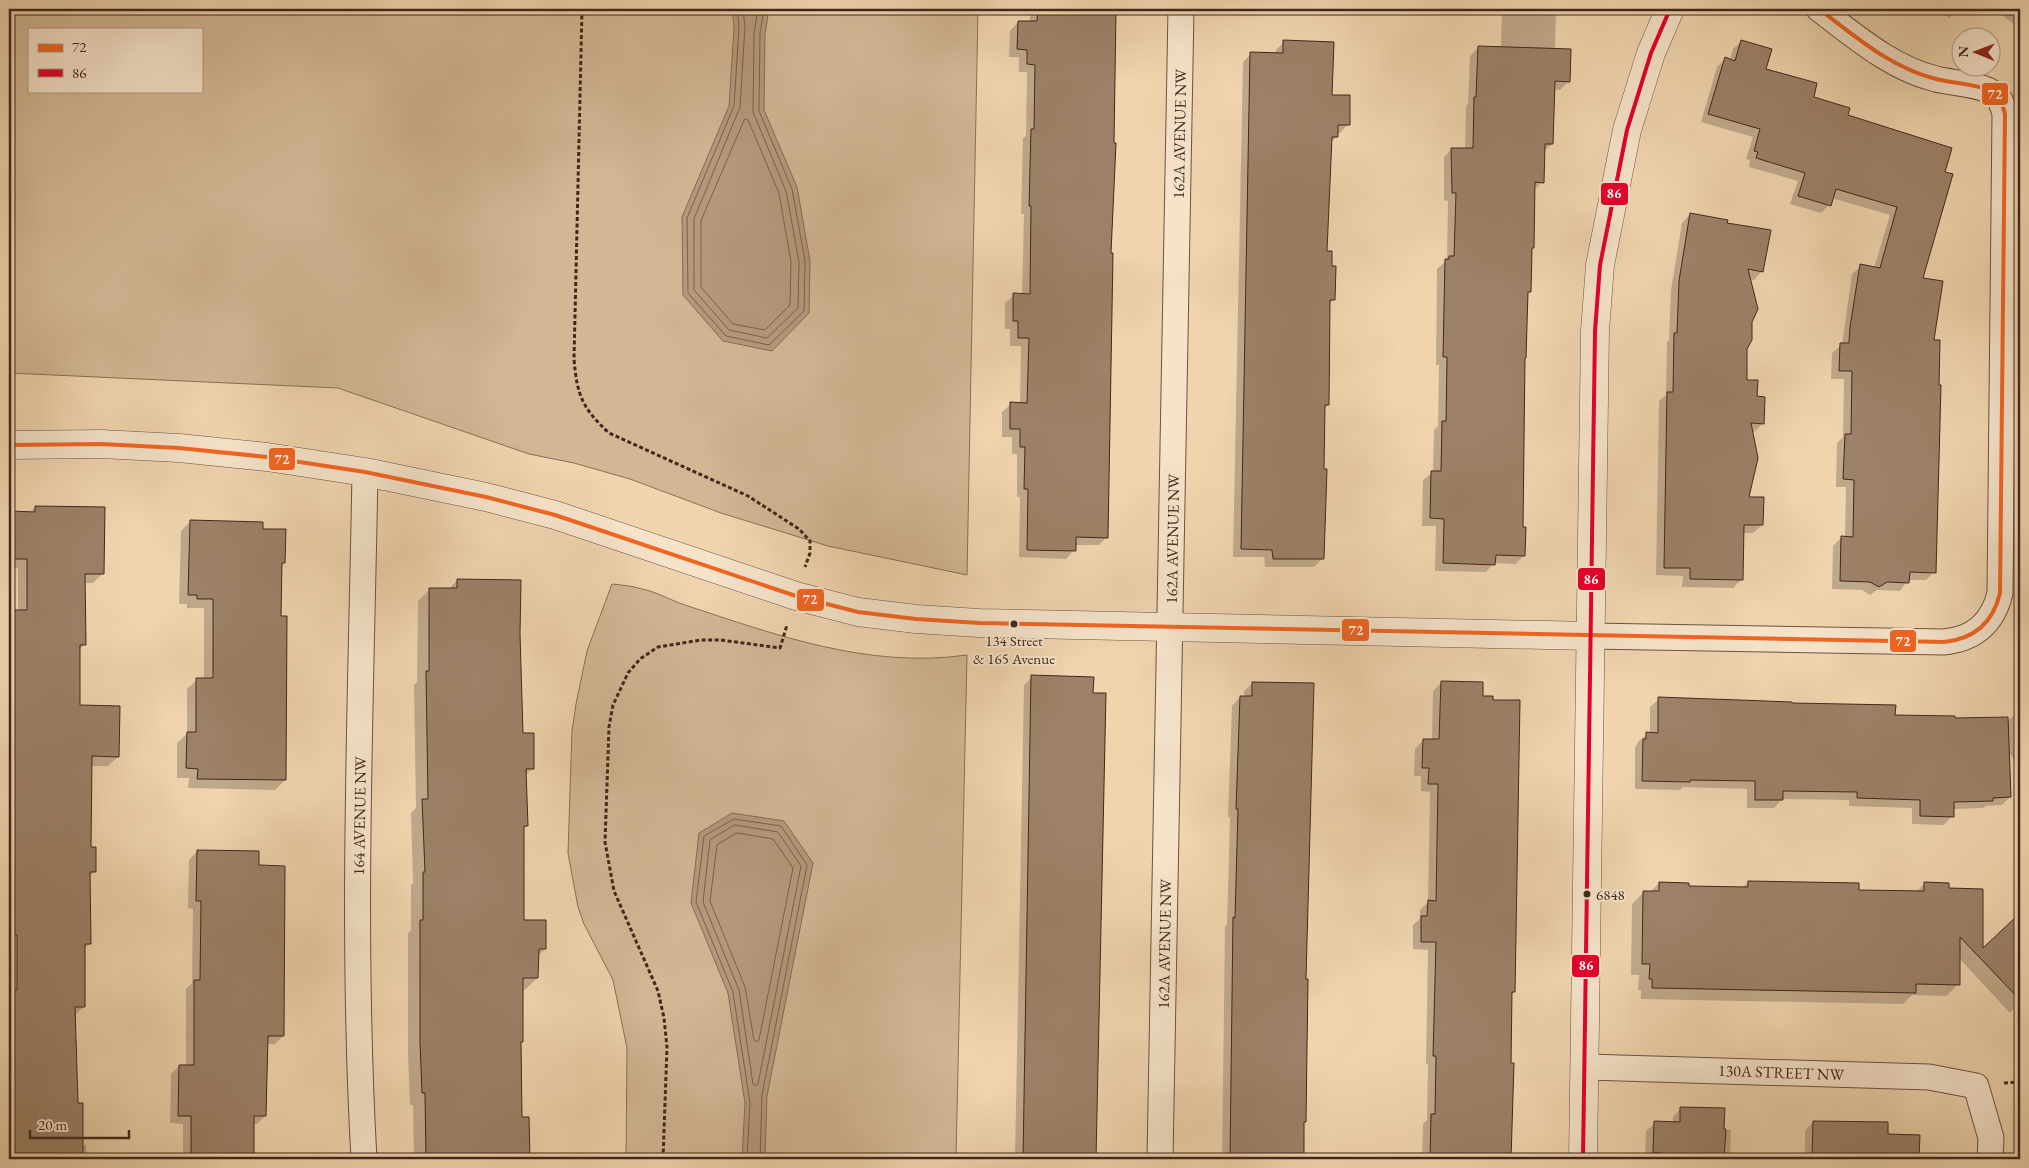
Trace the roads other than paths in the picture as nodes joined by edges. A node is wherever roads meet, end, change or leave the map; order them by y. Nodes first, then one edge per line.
1 (1181, 9) edge
2 (1670, 9) edge
3 (1819, 9) edge
4 (9, 445) edge
5 (365, 472) junction
6 (1170, 626) junction
7 (1590, 636) junction
8 (1586, 1066) junction
9 (364, 1159) edge
10 (1160, 1159) edge
11 (1583, 1159) edge
12 (1990, 1159) edge

1 - 6 street, 162A AVENUE NW
2 - 7 street
3 - 7 street
4 - 5 street
5 - 6 street
5 - 9 street, 164 AVENUE NW
6 - 7 street
6 - 10 street, 162A AVENUE NW
7 - 8 street
8 - 11 street
8 - 12 street, 130A STREET NW

